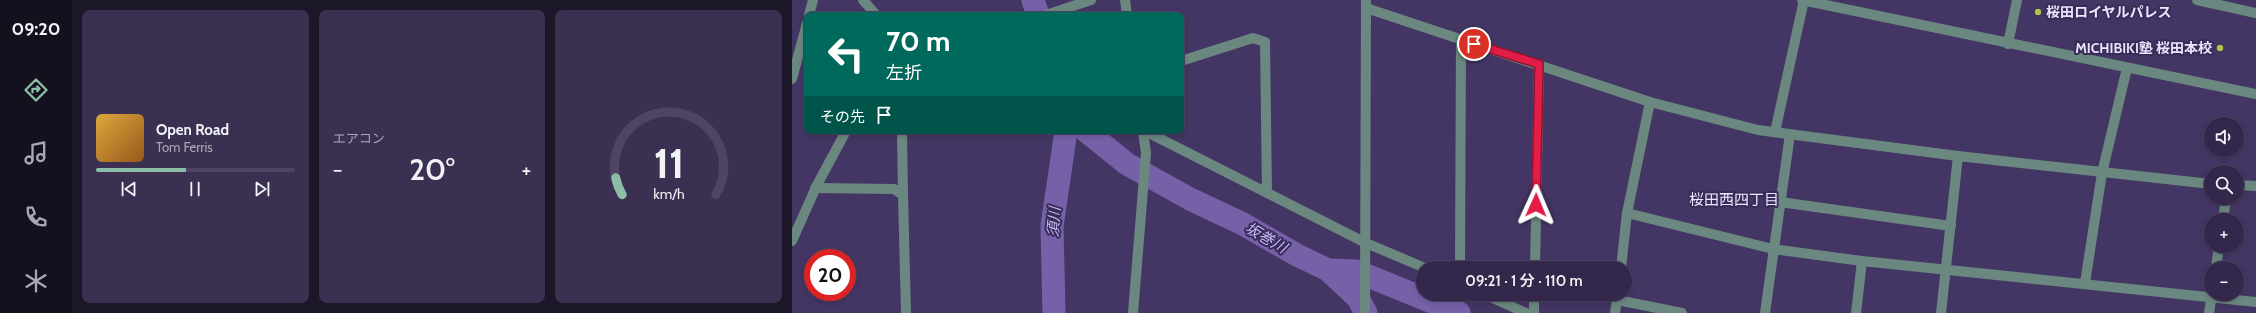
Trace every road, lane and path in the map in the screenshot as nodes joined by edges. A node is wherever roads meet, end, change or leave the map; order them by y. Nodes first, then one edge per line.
1 (813, 0) edge
2 (863, 0) edge
3 (1091, 0) edge
4 (1125, 0) edge
5 (1803, 0) edge
6 (2017, 0) edge
7 (2197, 0) edge
8 (1366, 4) edge
9 (2241, 5) edge
10 (810, 12) edge
11 (873, 12) edge
12 (1055, 12) edge
13 (1127, 12) edge
14 (2256, 13) edge
15 (804, 34) edge
16 (1461, 40) junction
17 (2008, 44) junction
18 (1184, 60) edge
19 (1539, 64) junction
20 (2127, 68) junction
21 (792, 79) edge
22 (2256, 94) edge
23 (1650, 102) junction
24 (1775, 132) junction
25 (844, 134) edge
26 (902, 134) edge
27 (1144, 134) edge
28 (1150, 134) edge
29 (1790, 134) junction
30 (1958, 156) junction
31 (2102, 173) junction
32 (2204, 183) edge
33 (2244, 185) edge
34 (2256, 186) edge
35 (815, 188) junction
36 (1267, 193) junction
37 (903, 195) junction
38 (1780, 202) junction
39 (1627, 213) junction
40 (1950, 226) junction
41 (792, 241) edge
42 (1366, 243) junction
43 (1773, 249) junction
44 (1460, 261) edge
45 (1535, 261) edge
46 (1622, 261) edge
47 (1862, 261) junction
48 (1416, 264) edge
49 (1946, 268) junction
50 (2085, 283) junction
51 (2204, 294) edge
52 (2244, 300) edge
53 (1499, 301) edge
54 (1534, 301) edge
55 (1616, 301) edge
56 (1632, 301) edge
57 (2210, 301) edge
58 (2256, 302) edge
59 (906, 313) edge
60 (1133, 313) edge
61 (1366, 313) edge
62 (1526, 313) edge
63 (1534, 313) edge
64 (1615, 313) edge
65 (1682, 313) edge
66 (1765, 313) edge
67 (1856, 313) edge
68 (1941, 313) edge
69 (2209, 313) edge

1 - 10 street
2 - 11 street
3 - 12 street
4 - 13 street
5 - 17 street
5 - 24 street
6 - 17 street
7 - 9 street
8 - 16 street
8 - 42 street
9 - 14 street
15 - 21 street
16 - 19 street
16 - 44 street
17 - 20 street
18 - 36 street
19 - 23 street
19 - 45 street
20 - 22 street
20 - 31 street
23 - 24 street
23 - 39 street
24 - 29 street
25 - 35 street
26 - 37 street
27 - 60 street
28 - 36 street
29 - 30 street
29 - 38 street
30 - 31 street
30 - 40 street
31 - 32 street
31 - 50 street
33 - 34 street
35 - 37 street
35 - 41 street
36 - 42 street
37 - 59 street
38 - 40 street
38 - 43 street
39 - 43 street
39 - 46 street
40 - 49 street
42 - 48 street
42 - 61 street
43 - 47 street
43 - 66 street
47 - 49 street
47 - 67 street
49 - 50 street
49 - 68 street
50 - 51 street
52 - 58 street
53 - 62 street
54 - 63 street
55 - 64 street
56 - 65 street
57 - 69 street

